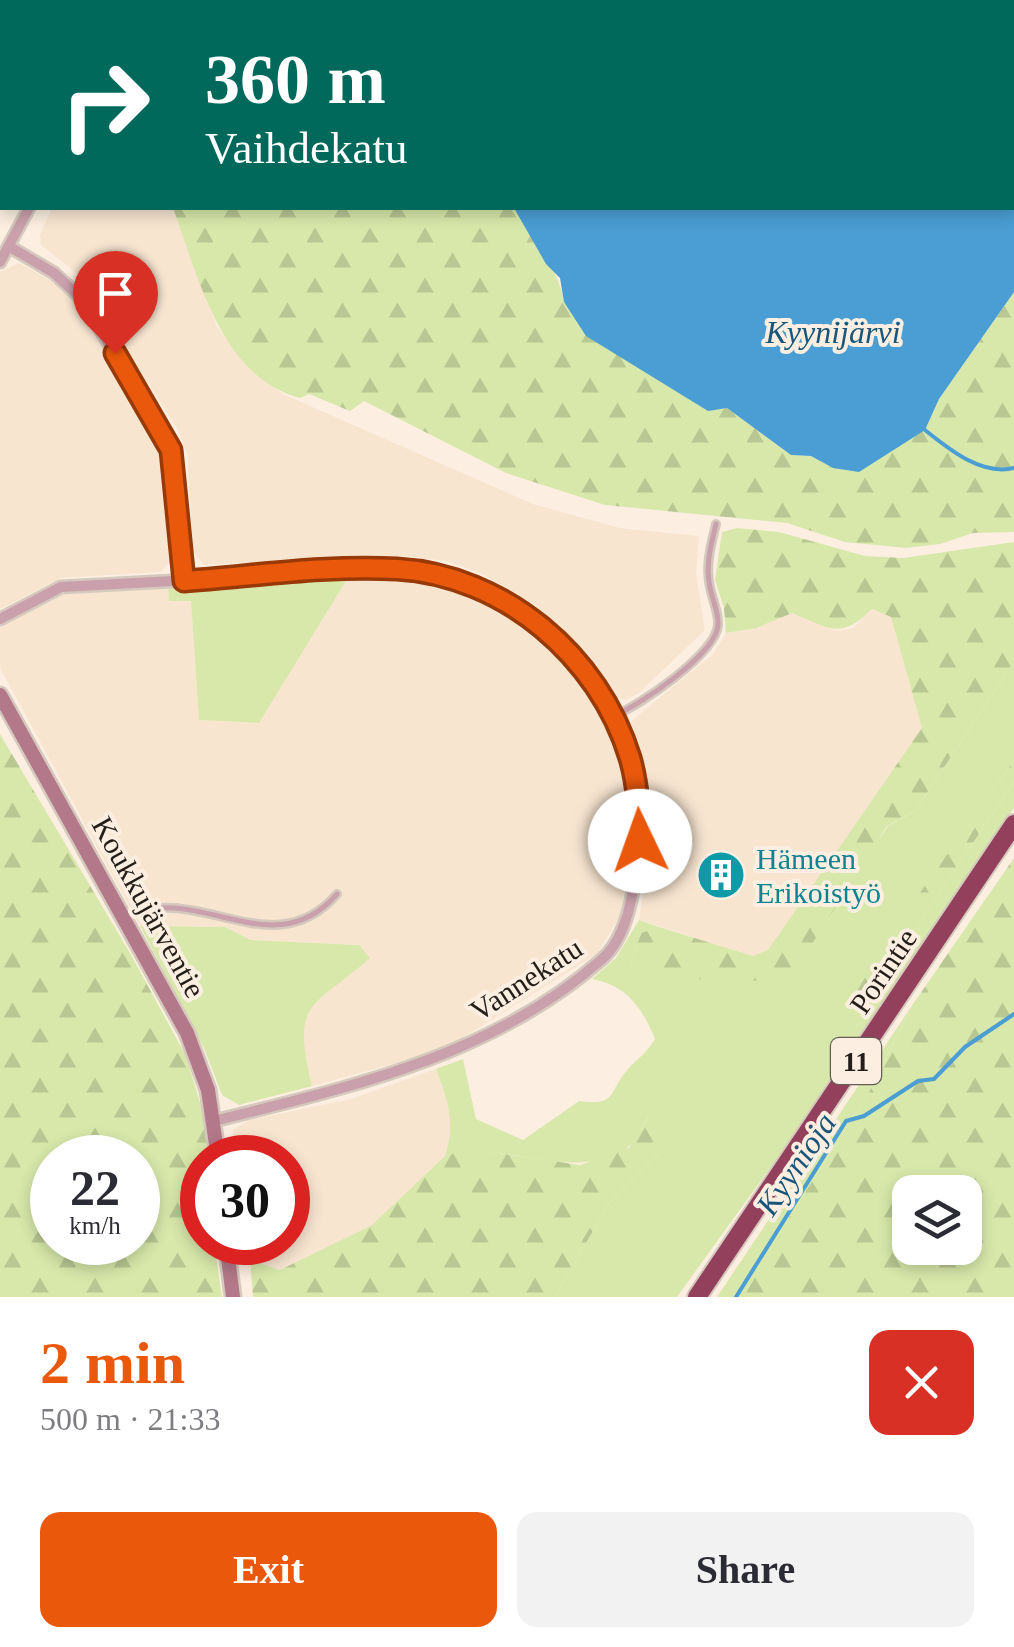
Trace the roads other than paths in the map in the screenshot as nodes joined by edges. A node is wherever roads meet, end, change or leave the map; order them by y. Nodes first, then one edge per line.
1 (28, 210) edge
2 (10, 247) junction
3 (0, 262) edge
4 (716, 524) dead end
5 (184, 581) junction
6 (0, 619) edge
7 (0, 695) edge
8 (612, 716) junction
9 (1014, 824) edge
10 (337, 894) dead end
11 (124, 918) junction
12 (214, 1121) junction
13 (216, 1135) edge
14 (229, 1265) edge
15 (233, 1297) edge
16 (697, 1297) edge

1 - 2 street
2 - 3 street
2 - 5 street
4 - 8 lane
5 - 6 street, Vannekatu
5 - 8 street, Vannekatu
7 - 11 street, Koukkujärventie
8 - 12 street, Vannekatu
9 - 16 highway, Porintie / 11
10 - 11 lane
11 - 12 street, Koukkujärventie
12 - 13 street, Koukkujärventie
14 - 15 street

